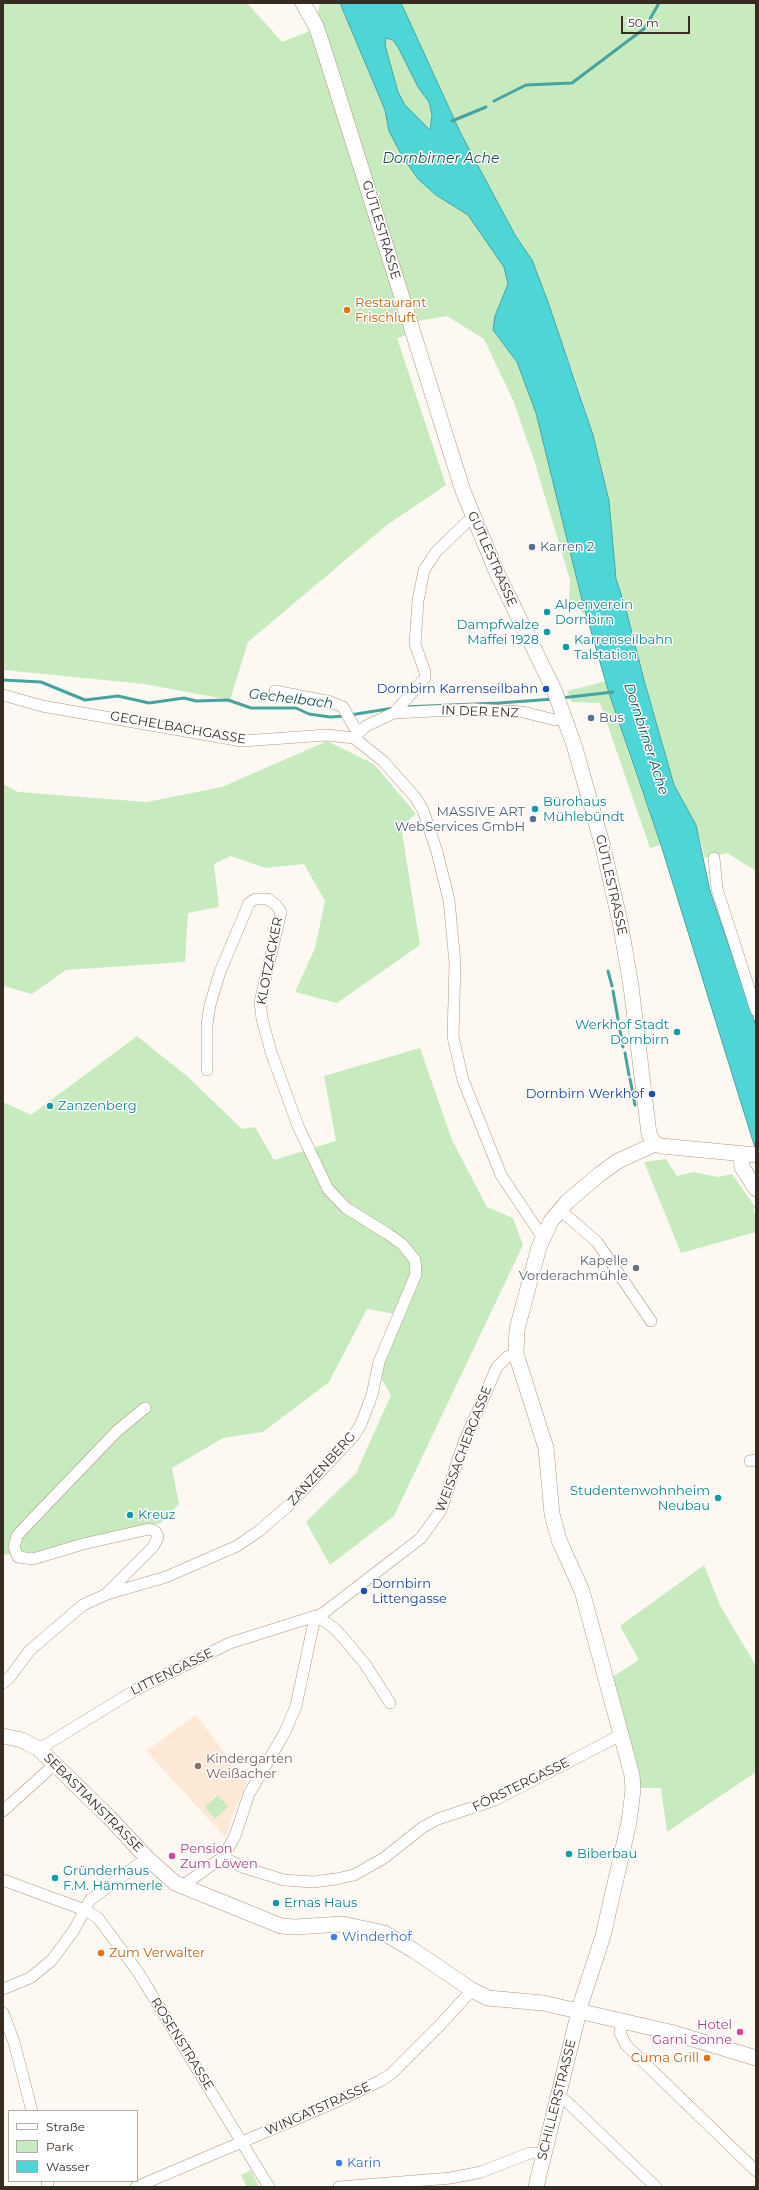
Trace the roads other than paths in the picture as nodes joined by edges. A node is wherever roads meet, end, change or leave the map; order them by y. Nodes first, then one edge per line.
1 (303, 3) edge
2 (473, 516) junction
3 (275, 691) dead end
4 (3, 695) edge
5 (560, 705) junction
6 (397, 708) junction
7 (357, 735) junction
8 (714, 858) dead end
9 (756, 1010) edge
10 (207, 1070) dead end
11 (655, 1144) junction
12 (750, 1155) edge
13 (756, 1189) edge
14 (560, 1210) junction
15 (544, 1235) junction
16 (402, 1244) joint
17 (651, 1321) dead end
18 (516, 1354) junction
19 (145, 1408) dead end
20 (107, 1594) junction
21 (315, 1617) junction
22 (3, 1683) edge
23 (390, 1703) dead end
24 (621, 1735) junction
25 (3, 1736) edge
26 (39, 1749) junction
27 (55, 1764) junction
28 (3, 1811) edge
29 (223, 1857) junction
30 (147, 1858) junction
31 (3, 1880) edge
32 (182, 1886) junction
33 (84, 1910) junction
34 (3, 1989) edge
35 (472, 1990) junction
36 (3, 2007) edge
37 (3, 2012) edge
38 (578, 2013) junction
39 (622, 2022) junction
40 (756, 2058) edge
41 (558, 2097) junction
42 (32, 2110) edge
43 (242, 2143) junction
44 (543, 2153) junction
45 (756, 2171) edge
46 (136, 2187) edge
47 (269, 2187) edge
48 (339, 2187) edge
49 (536, 2187) edge
50 (656, 2187) edge

1 - 2 street, GÜTLESTRASSE
2 - 5 street, GÜTLESTRASSE
2 - 6 street, IN DER ENZ
3 - 7 street
4 - 7 street, GECHELBACHGASSE
5 - 6 street, IN DER ENZ
5 - 11 street, GÜTLESTRASSE
6 - 7 street, IN DER ENZ
7 - 15 street, GECHELBACHGASSE
8 - 9 street
10 - 16 street, KLOTZACKER
11 - 12 street
11 - 14 street, SCHILLERSTRASSE
12 - 13 street
14 - 15 street, SCHILLERSTRASSE
14 - 17 street
15 - 18 street, SCHILLERSTRASSE
16 - 20 street, ZANZENBERG
18 - 21 street, WEISSACHERGASSE
18 - 24 street, SCHILLERSTRASSE
19 - 20 street, ZANZENBERG
20 - 22 street, ZANZENBERG
21 - 23 street
21 - 26 street, LITTENGASSE
21 - 29 street
24 - 29 street, FÖRSTERGASSE
24 - 38 street, SCHILLERSTRASSE
25 - 26 street, SEBASTIANSTRASSE
26 - 27 street, SEBASTIANSTRASSE
27 - 28 street
27 - 30 street, SEBASTIANSTRASSE
29 - 32 street
30 - 32 street, SEBASTIANSTRASSE
30 - 33 street
31 - 33 street, ROSENSTRASSE
32 - 35 street, SEBASTIANSTRASSE
33 - 34 street
33 - 43 street, ROSENSTRASSE
35 - 38 street, SEBASTIANSTRASSE
35 - 43 street, WINGATSTRASSE
36 - 37 street
37 - 42 street
38 - 39 street, SEBASTIANSTRASSE
38 - 41 street, SCHILLERSTRASSE
39 - 40 street, SEBASTIANSTRASSE
39 - 45 street
41 - 44 street, SCHILLERSTRASSE
41 - 50 street
43 - 46 street, WINGATSTRASSE
43 - 47 street, ROSENSTRASSE
44 - 48 street
44 - 49 street, SCHILLERSTRASSE

